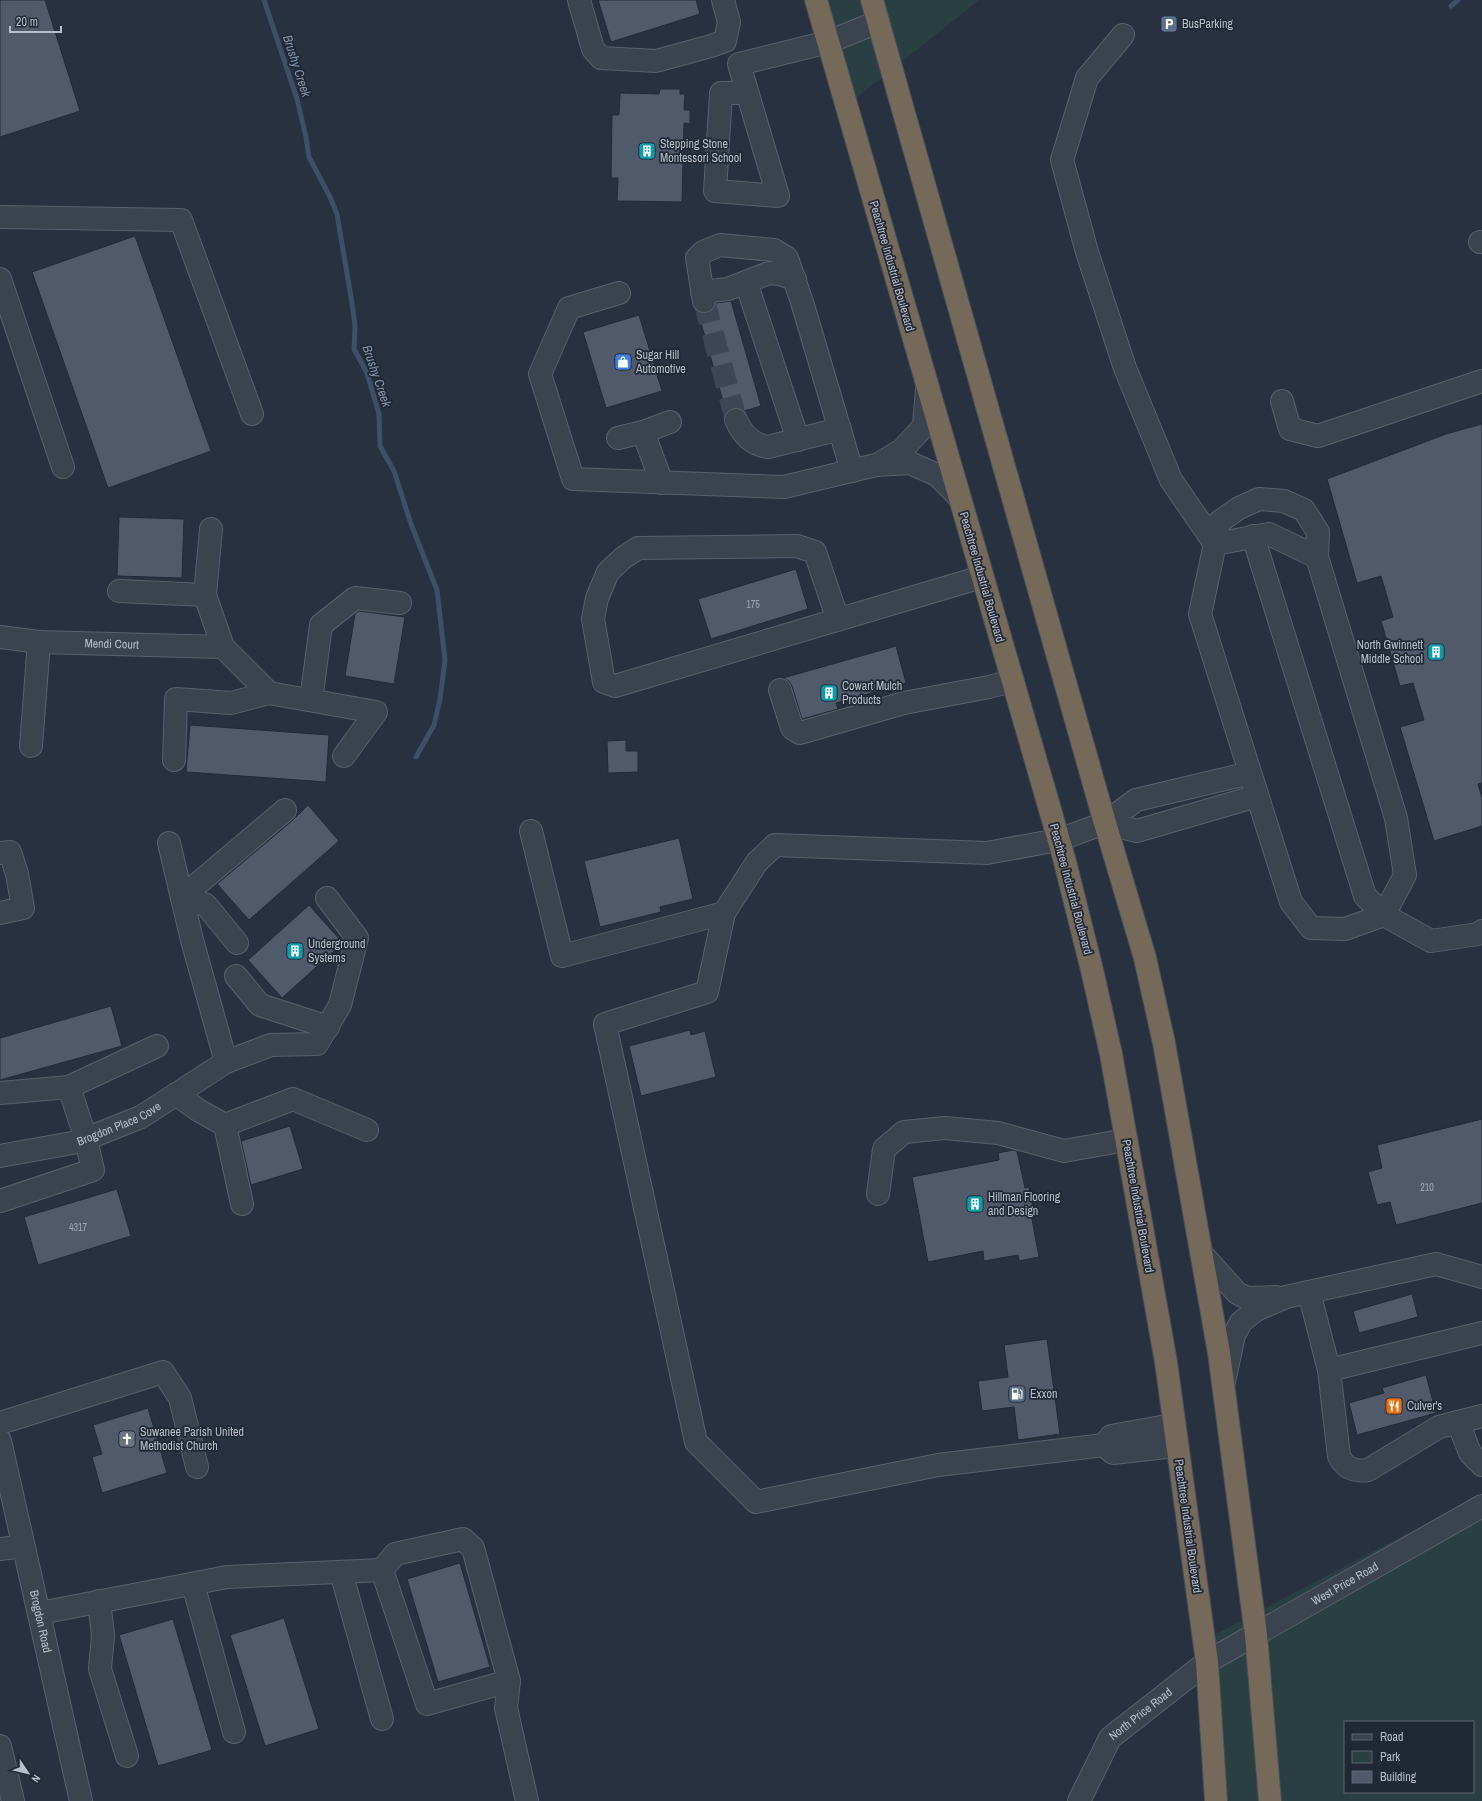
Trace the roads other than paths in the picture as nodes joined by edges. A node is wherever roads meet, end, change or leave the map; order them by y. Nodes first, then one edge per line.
1 (579, 0) edge
2 (723, 0) edge
3 (816, 0) edge
4 (872, 0) edge
5 (878, 22) junction
6 (1123, 35) dead end
7 (725, 40) junction
8 (828, 42) junction
9 (748, 62) junction
10 (747, 94) junction
11 (0, 217) edge
12 (0, 279) edge
13 (795, 280) junction
14 (746, 282) junction
15 (618, 293) dead end
16 (1482, 382) edge
17 (927, 388) junction
18 (1282, 401) dead end
19 (252, 414) dead end
20 (736, 420) tunnel mouth
21 (670, 422) dead end
22 (840, 429) junction
23 (643, 432) junction
24 (618, 438) dead end
25 (798, 440) junction
26 (876, 465) junction
27 (63, 467) dead end
28 (852, 471) junction
29 (662, 483) junction
30 (958, 496) junction
31 (211, 529) dead end
32 (1253, 536) junction
33 (1215, 544) junction
34 (1317, 557) junction
35 (982, 577) junction
36 (119, 591) dead end
37 (205, 595) junction
38 (400, 603) dead end
39 (838, 620) junction
40 (0, 637) edge
41 (39, 642) junction
42 (223, 647) junction
43 (1012, 681) junction
44 (780, 690) dead end
45 (269, 693) junction
46 (311, 700) junction
47 (31, 746) dead end
48 (344, 756) dead end
49 (174, 760) dead end
50 (1250, 773) junction
51 (1258, 796) junction
52 (285, 810) dead end
53 (1105, 823) junction
54 (532, 831) dead end
55 (1058, 840) junction
56 (169, 843) dead end
57 (0, 853) edge
58 (182, 897) junction
59 (327, 898) dead end
60 (0, 913) edge
61 (724, 914) junction
62 (1384, 916) junction
63 (1482, 931) edge
64 (238, 943) dead end
65 (236, 976) dead end
66 (328, 1027) junction
67 (157, 1046) dead end
68 (226, 1062) junction
69 (69, 1087) junction
70 (0, 1093) edge
71 (176, 1094) junction
72 (225, 1125) junction
73 (366, 1130) dead end
74 (86, 1139) junction
75 (1126, 1140) junction
76 (0, 1156) edge
77 (878, 1194) dead end
78 (0, 1201) edge
79 (242, 1204) dead end
80 (1201, 1253) junction
81 (1482, 1278) edge
82 (1309, 1292) junction
83 (1286, 1297) junction
84 (1482, 1333) edge
85 (1329, 1370) junction
86 (1223, 1385) junction
87 (1482, 1416) edge
88 (1458, 1422) junction
89 (0, 1423) edge
90 (1176, 1436) junction
91 (0, 1442) edge
92 (1482, 1465) edge
93 (197, 1467) dead end
94 (1482, 1506) edge
95 (23, 1546) junction
96 (0, 1549) edge
97 (382, 1570) junction
98 (341, 1572) junction
99 (193, 1584) junction
100 (99, 1601) junction
101 (40, 1613) junction
102 (1256, 1635) junction
103 (1207, 1662) junction
104 (509, 1681) junction
105 (382, 1720) dead end
106 (234, 1732) dead end
107 (0, 1746) edge
108 (127, 1756) dead end
109 (13, 1801) edge
110 (81, 1801) edge
111 (527, 1801) edge
112 (1079, 1801) edge
113 (1216, 1801) edge
114 (1270, 1801) edge

1 - 7 street
2 - 7 street
3 - 8 highway, Peachtree Industrial Boulevard
4 - 5 highway
5 - 8 street
5 - 53 highway
6 - 33 street
7 - 9 street
8 - 9 street
8 - 17 highway, Peachtree Industrial Boulevard
9 - 10 street
10 - 10 street
11 - 19 street
12 - 27 street
13 - 14 street
13 - 14 street
13 - 22 street
14 - 25 street
15 - 29 street
16 - 18 street
17 - 26 street
17 - 30 highway, Peachtree Industrial Boulevard
20 - 25 street
21 - 23 street
22 - 25 street
22 - 28 street
23 - 24 street
23 - 29 street
26 - 28 street
26 - 30 street
28 - 29 street
30 - 35 highway, Peachtree Industrial Boulevard
31 - 37 street
32 - 33 street
32 - 34 street
32 - 62 street
33 - 34 street
33 - 50 street
34 - 62 street
35 - 39 street
35 - 43 highway, Peachtree Industrial Boulevard
36 - 37 street
37 - 42 street
38 - 46 street
39 - 39 street
40 - 41 street, Mendi Court
41 - 42 street, Mendi Court
41 - 47 street
42 - 45 street
43 - 44 street
43 - 55 highway, Peachtree Industrial Boulevard
45 - 46 street
45 - 49 street
46 - 48 street
50 - 51 street
50 - 53 street
51 - 53 street
51 - 62 street
52 - 58 street
53 - 55 street
53 - 80 highway
54 - 61 street
55 - 61 street
55 - 75 highway, Peachtree Industrial Boulevard
56 - 58 street
57 - 60 street
58 - 64 street
58 - 68 street
59 - 66 street
61 - 90 street
62 - 63 street
65 - 66 street
66 - 68 street, Brogdon Place Cove
67 - 69 street
68 - 71 street, Brogdon Place Cove
69 - 70 street
69 - 74 street
71 - 72 street
71 - 74 street, Brogdon Place Cove
72 - 73 street
72 - 79 street
74 - 76 street, Brogdon Place Cove
74 - 78 street
75 - 77 street
75 - 90 highway, Peachtree Industrial Boulevard
80 - 83 street
80 - 86 highway
81 - 82 street
82 - 83 street
82 - 85 street
83 - 86 street
84 - 85 street
85 - 88 street
86 - 102 highway
87 - 88 street
88 - 92 street
89 - 93 street
90 - 103 highway, Peachtree Industrial Boulevard
91 - 95 street, Brogdon Road
94 - 102 street, West Price Road
95 - 96 street
95 - 101 street, Brogdon Road
97 - 98 street
97 - 104 street
97 - 104 street
98 - 99 street
98 - 105 street
99 - 100 street
99 - 106 street
100 - 101 street
100 - 108 street
101 - 110 street, Brogdon Road
102 - 103 street, West Price Road
102 - 114 highway
103 - 112 street, North Price Road
103 - 113 highway, Peachtree Industrial Boulevard
104 - 111 street
107 - 109 street

